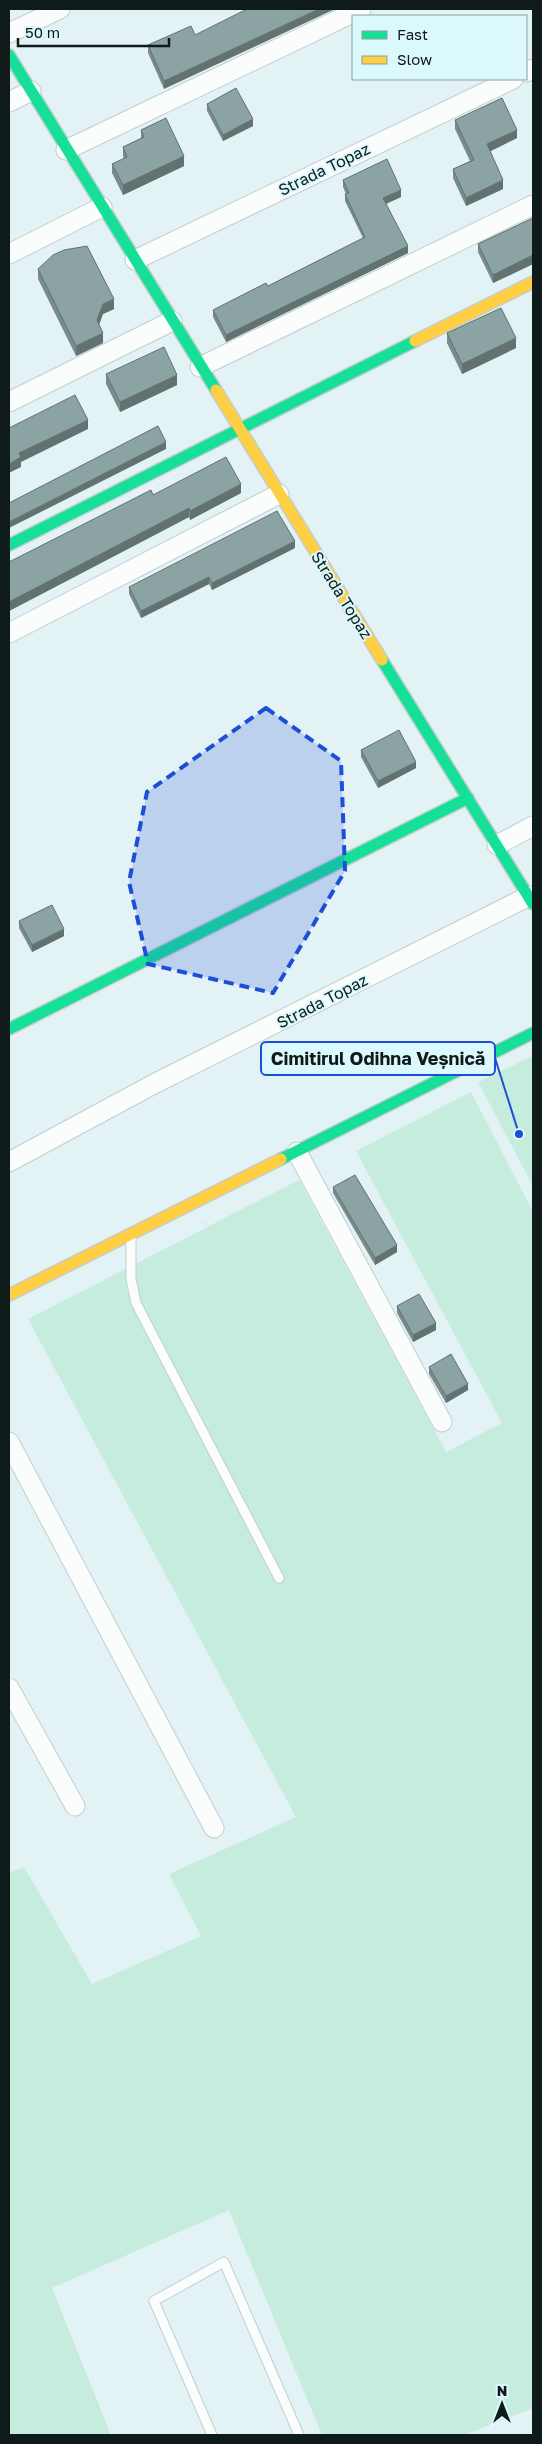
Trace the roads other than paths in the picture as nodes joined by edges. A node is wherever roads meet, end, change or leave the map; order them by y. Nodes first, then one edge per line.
1 (60, 9) edge
2 (361, 9) edge
3 (9, 33) edge
4 (9, 55) edge
5 (511, 80) edge
6 (31, 91) junction
7 (9, 102) edge
8 (66, 150) junction
9 (533, 205) edge
10 (102, 207) junction
11 (9, 254) edge
12 (135, 260) junction
13 (533, 282) edge
14 (172, 321) junction
15 (200, 367) junction
16 (9, 402) edge
17 (238, 429) junction
18 (279, 494) junction
19 (9, 545) edge
20 (9, 633) edge
21 (468, 798) junction
22 (533, 826) edge
23 (497, 845) junction
24 (531, 900) edge
25 (9, 1029) edge
26 (533, 1033) edge
27 (297, 1152) junction
28 (9, 1162) edge
29 (132, 1233) junction
30 (9, 1295) edge
31 (442, 1422) dead end
32 (9, 1442) edge
33 (279, 1578) dead end
34 (9, 1688) edge
35 (75, 1806) dead end
36 (214, 1828) dead end
37 (212, 2435) edge
38 (299, 2435) edge

1 - 3 street
2 - 8 street
4 - 6 street, Strada Topaz
5 - 12 street, Strada Topaz
6 - 7 street
6 - 8 street, Strada Topaz
8 - 10 street, Strada Topaz
9 - 15 street
10 - 11 street
10 - 12 street, Strada Topaz
12 - 14 street, Strada Topaz
13 - 17 street
14 - 15 street, Strada Topaz
14 - 16 street
15 - 17 street, Strada Topaz
17 - 18 street, Strada Topaz
17 - 19 street
18 - 20 street
18 - 21 street, Strada Topaz
21 - 23 street, Strada Topaz
21 - 25 street
22 - 23 street
23 - 24 street, Strada Topaz
24 - 28 street, Strada Topaz
26 - 27 street
27 - 29 street
27 - 31 street
29 - 30 street
29 - 33 lane
32 - 36 street
34 - 35 street
37 - 38 lane

